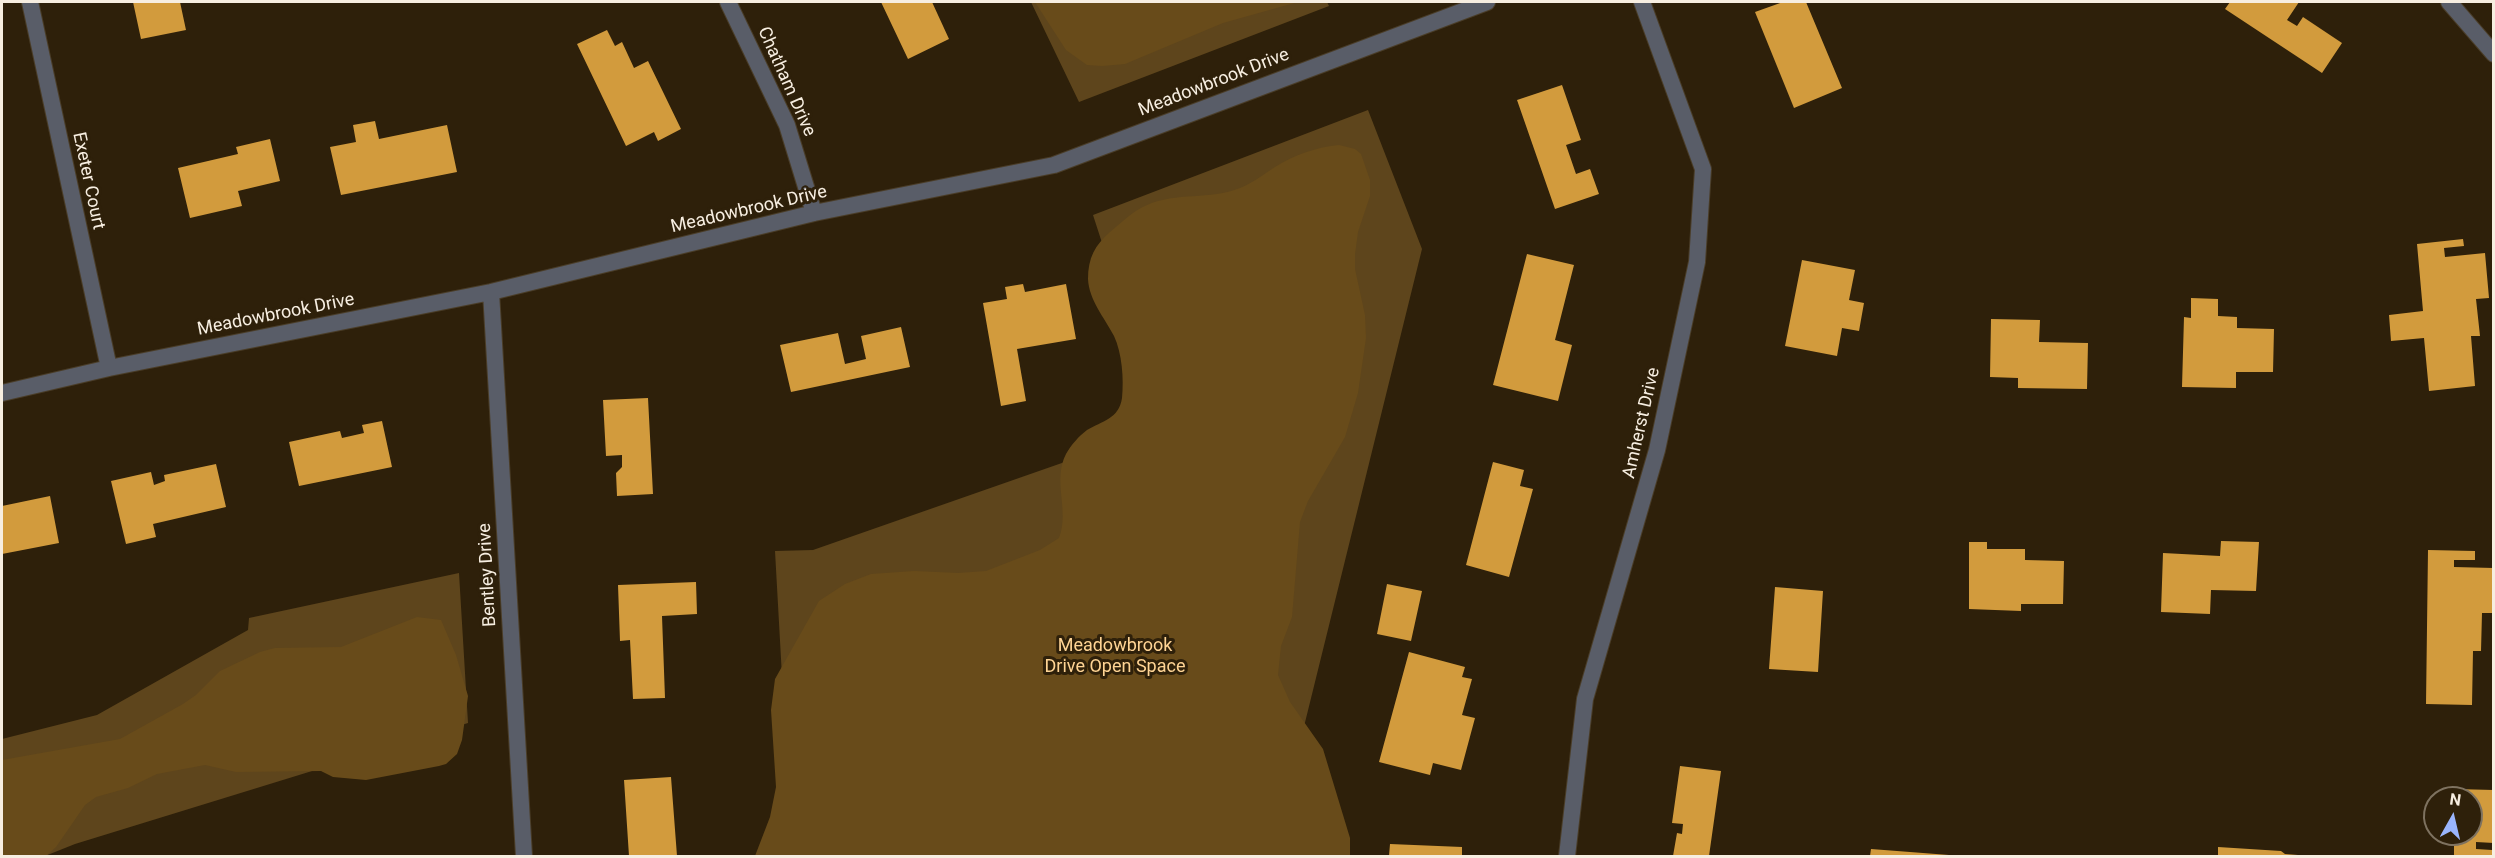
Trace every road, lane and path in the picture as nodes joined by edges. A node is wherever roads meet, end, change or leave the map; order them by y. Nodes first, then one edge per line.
1 (30, 2) edge
2 (728, 2) edge
3 (1487, 2) edge
4 (1642, 2) edge
5 (2449, 2) edge
6 (2493, 54) edge
7 (814, 213) junction
8 (491, 292) junction
9 (108, 369) junction
10 (2, 393) edge
11 (525, 856) edge
12 (1567, 856) edge

1 - 9 street, Exeter Court
2 - 7 street, Chatham Drive
3 - 7 street, Meadowbrook Drive
4 - 12 street, Amherst Drive
5 - 6 street
7 - 8 street, Meadowbrook Drive
8 - 9 street, Meadowbrook Drive
8 - 11 street, Bentley Drive
9 - 10 street, Meadowbrook Drive

